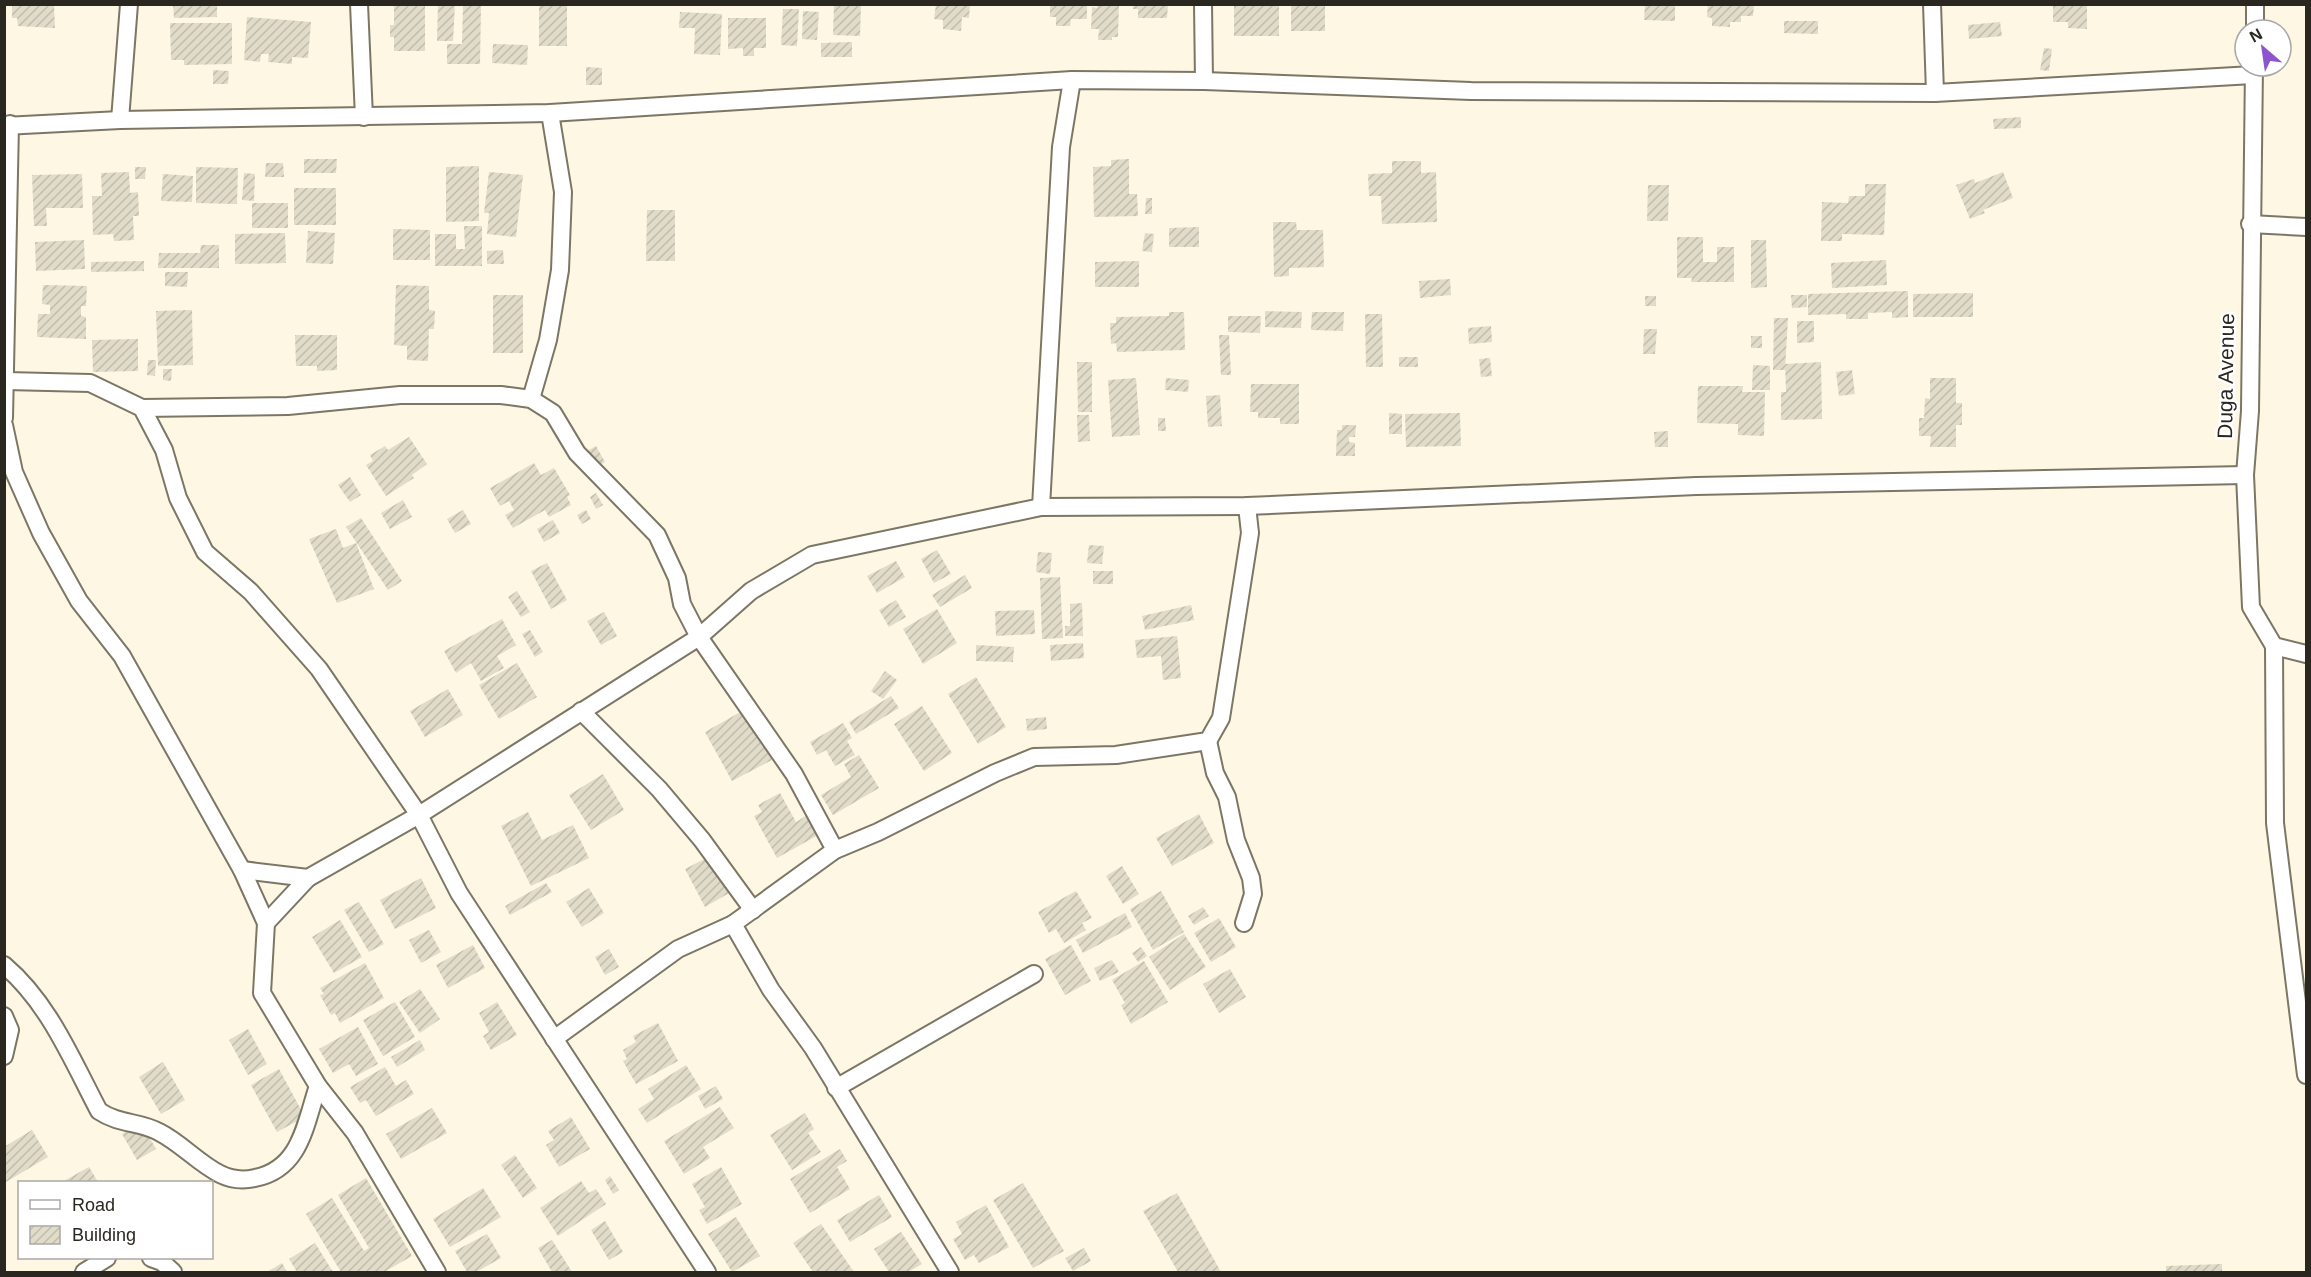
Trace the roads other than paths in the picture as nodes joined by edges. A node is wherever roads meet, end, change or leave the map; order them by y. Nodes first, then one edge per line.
1 (129, 4) edge
2 (359, 4) edge
3 (1203, 4) edge
4 (1932, 4) edge
5 (2233, 71) edge
6 (2253, 78) edge
7 (1072, 80) junction
8 (1204, 81) junction
9 (1935, 93) junction
10 (550, 113) junction
11 (364, 117) junction
12 (120, 120) junction
13 (7, 125) edge
14 (2250, 224) junction
15 (2307, 227) edge
16 (6, 381) junction
17 (531, 399) junction
18 (142, 408) junction
19 (4, 418) edge
20 (4, 425) edge
21 (2245, 475) junction
22 (1247, 506) junction
23 (1041, 507) junction
24 (699, 637) junction
25 (2274, 646) junction
26 (2307, 654) edge
27 (581, 711) junction
28 (1208, 741) junction
29 (419, 815) junction
30 (836, 850) junction
31 (242, 870) junction
32 (308, 878) junction
33 (753, 909) junction
34 (266, 923) junction
35 (1244, 923) dead end
36 (733, 924) junction
37 (4, 965) edge
38 (2300, 968) edge
39 (1034, 974) dead end
40 (4, 1016) edge
41 (554, 1039) junction
42 (4, 1056) edge
43 (2307, 1075) edge
44 (318, 1086) junction
45 (836, 1088) junction
46 (104, 1259) edge
47 (155, 1259) edge
48 (84, 1272) edge
49 (173, 1272) edge
50 (437, 1272) edge
51 (707, 1272) edge
52 (950, 1272) edge

1 - 12 street
2 - 11 street
3 - 8 street
4 - 9 street
5 - 9 street
6 - 14 street, Duga Avenue
7 - 8 street
7 - 10 street
7 - 23 street
8 - 9 street
10 - 11 street
10 - 17 street
11 - 12 street
12 - 13 street
13 - 16 street
14 - 15 street
14 - 21 street, Duga Avenue
16 - 18 street
16 - 19 street
17 - 18 street
17 - 24 street
18 - 29 street
20 - 31 street
21 - 22 street
21 - 25 street, Duga Avenue
22 - 23 street
22 - 28 street
23 - 24 street
24 - 27 street
24 - 30 street
25 - 26 street
25 - 38 street
27 - 29 street
27 - 33 street
28 - 30 street
28 - 35 street
29 - 32 street
29 - 41 street
30 - 33 street
31 - 32 street
31 - 34 street
32 - 34 street
33 - 36 street
34 - 44 street
36 - 41 street
36 - 45 street
37 - 44 street
38 - 43 street
39 - 45 street
40 - 42 street
41 - 51 street
44 - 50 street
45 - 52 street
46 - 48 street
47 - 49 street

